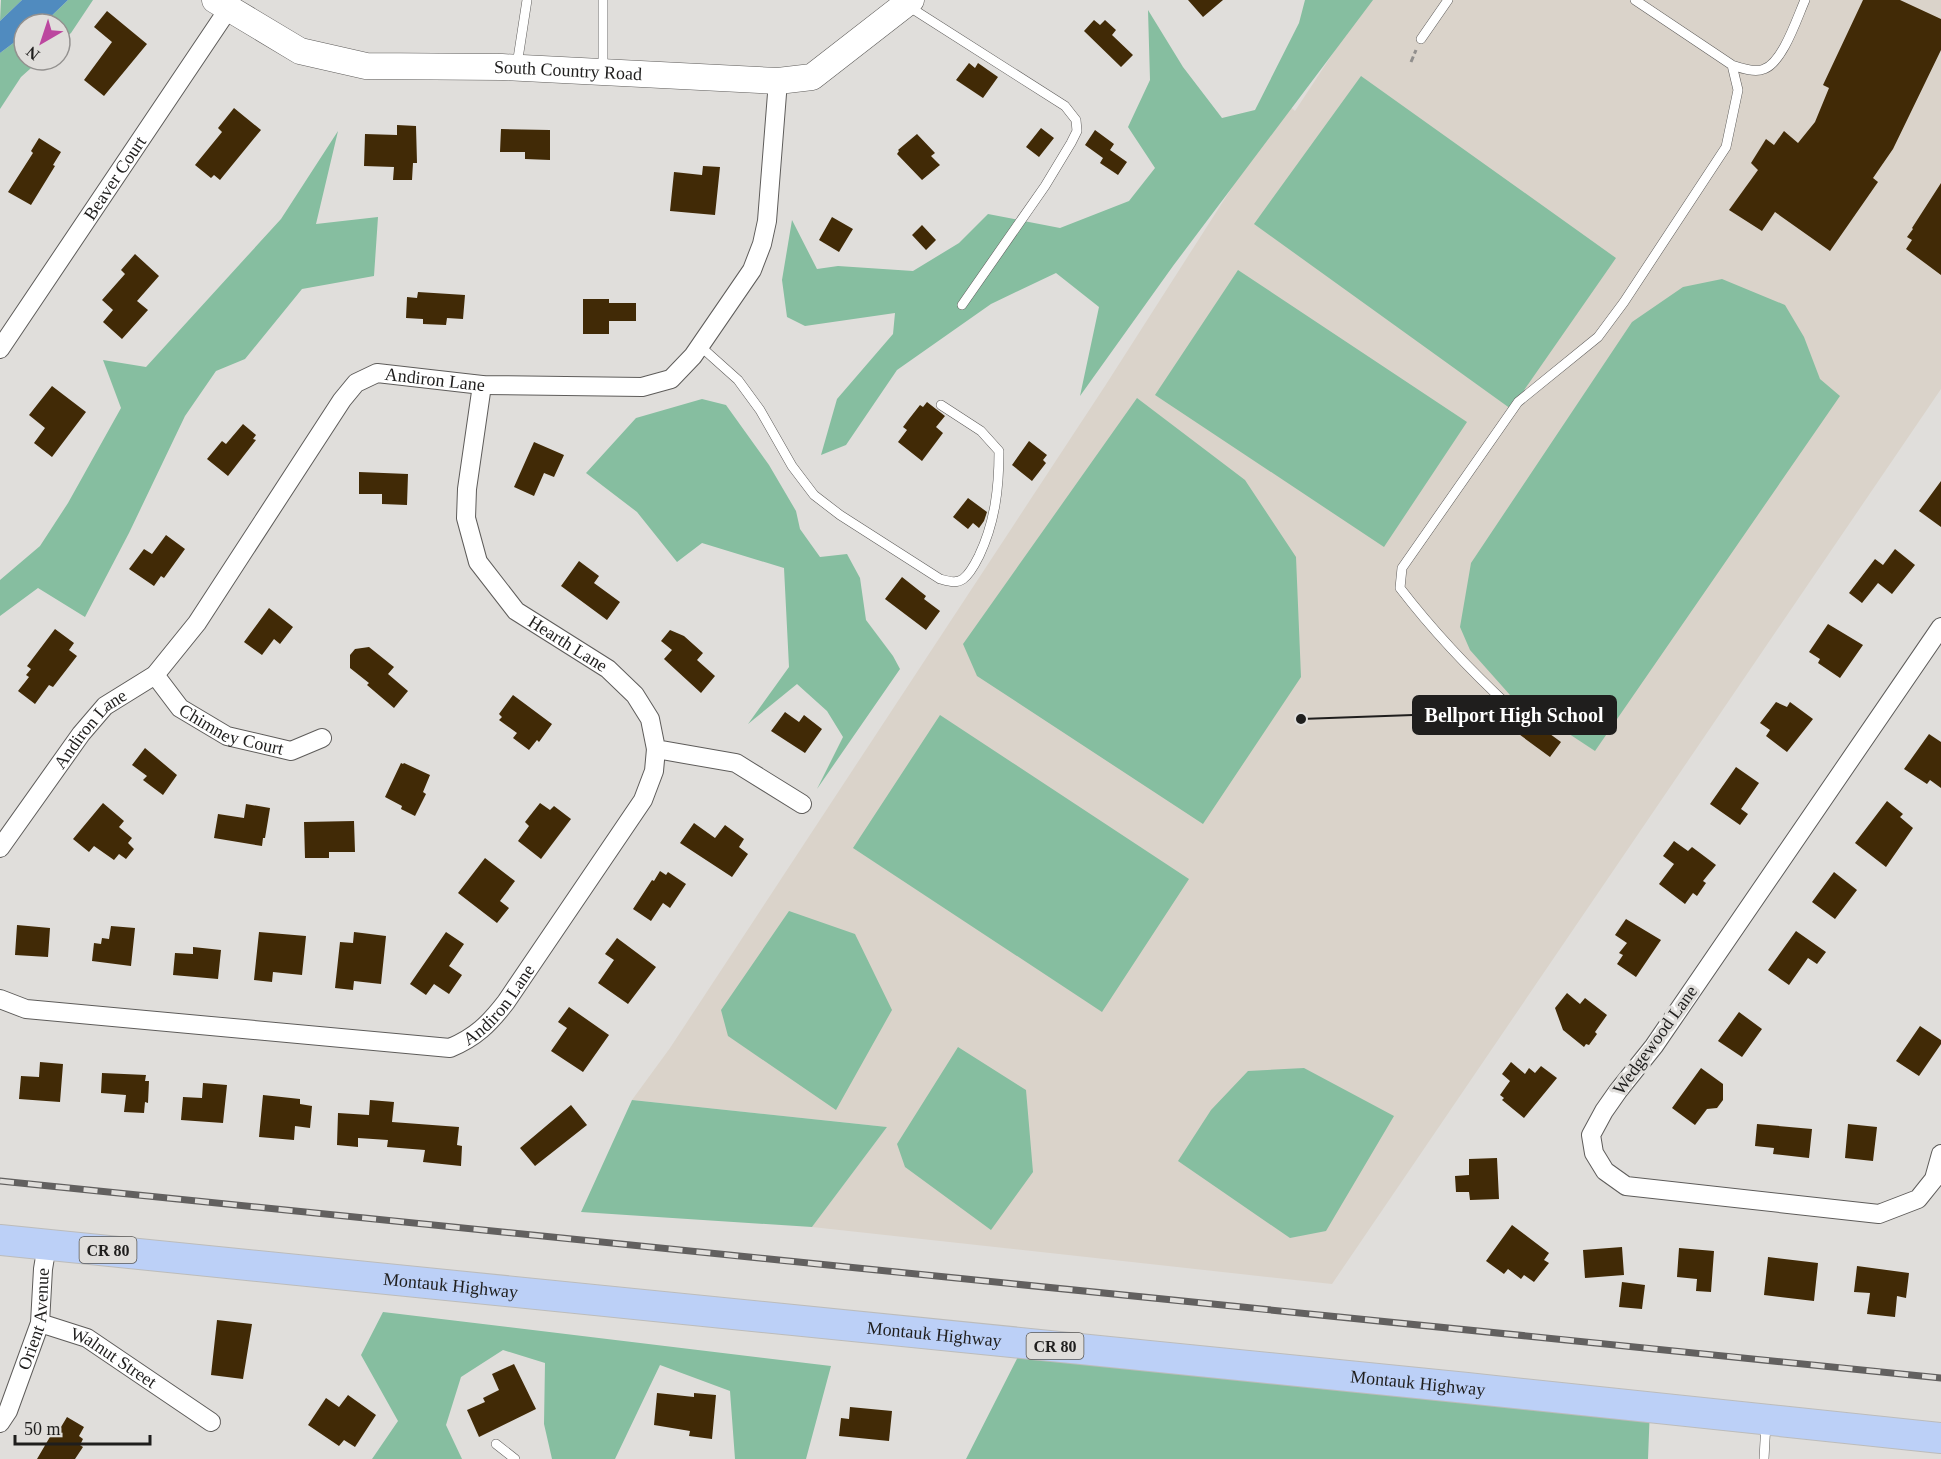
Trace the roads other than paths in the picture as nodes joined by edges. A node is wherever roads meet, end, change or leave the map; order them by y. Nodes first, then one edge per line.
1 (527, 0) edge
2 (603, 0) edge
3 (1448, 0) edge
4 (1635, 0) edge
5 (1805, 0) edge
6 (908, 2) edge
7 (222, 4) edge
8 (1421, 39) dead end
9 (1732, 65) junction
10 (517, 68) junction
11 (603, 72) junction
12 (778, 81) junction
13 (963, 305) dead end
14 (700, 346) junction
15 (0, 349) edge
16 (482, 385) junction
17 (941, 405) dead end
18 (1941, 627) edge
19 (155, 675) junction
20 (1511, 708) dead end
21 (322, 738) dead end
22 (656, 749) junction
23 (802, 804) dead end
24 (0, 848) edge
25 (0, 999) edge
26 (1941, 1154) edge
27 (1938, 1184) edge
28 (0, 1240) edge
29 (47, 1245) junction
30 (40, 1323) junction
31 (1767, 1420) junction
32 (211, 1422) dead end
33 (0, 1423) edge
34 (1941, 1438) edge
35 (496, 1444) dead end
36 (515, 1459) edge
37 (1764, 1459) edge

1 - 10 lane
2 - 11 lane
3 - 8 lane
4 - 9 lane
5 - 9 lane
6 - 12 main road, South Country Road
6 - 13 lane
7 - 10 main road, South Country Road
7 - 15 street, Beaver Court
9 - 20 lane
10 - 11 main road, South Country Road
11 - 12 main road, South Country Road
12 - 14 street, Andiron Lane
14 - 16 street, Andiron Lane
14 - 17 lane
16 - 19 street, Andiron Lane
16 - 22 street, Hearth Lane
18 - 27 street, Wedgewood Lane
19 - 21 street, Chimney Court
19 - 24 street, Andiron Lane
22 - 23 street
22 - 25 street, Andiron Lane
26 - 27 street
28 - 29 main road, Montauk Highway / CR 80
29 - 30 street, Orient Avenue
29 - 31 main road, Montauk Highway / CR 80
30 - 32 street, Walnut Street
30 - 33 street, Orient Avenue
31 - 34 main road, Montauk Highway / CR 80
31 - 37 lane
35 - 36 lane

